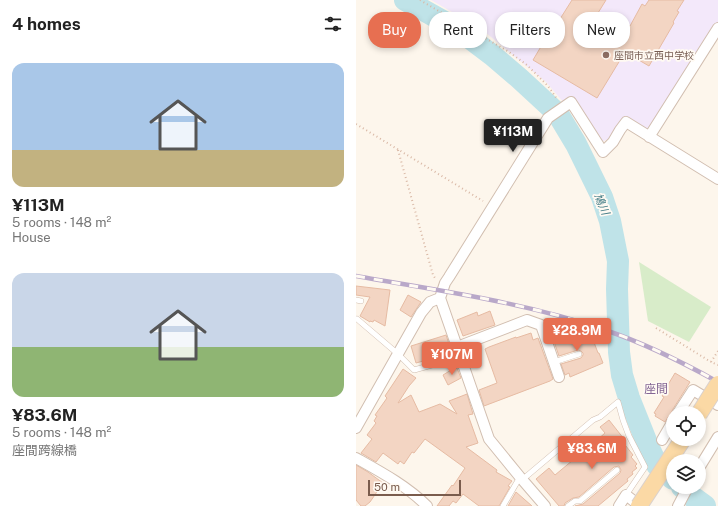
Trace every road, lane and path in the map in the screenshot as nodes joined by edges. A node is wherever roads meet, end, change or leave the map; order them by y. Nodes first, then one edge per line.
1 (420, 0) edge
2 (718, 28) edge
3 (562, 109) junction
4 (356, 124) edge
5 (649, 137) junction
6 (398, 150) junction
7 (718, 179) edge
8 (493, 207) junction
9 (445, 283) junction
10 (440, 298) junction
11 (357, 319) edge
12 (656, 328) dead end
13 (718, 351) edge
14 (459, 352) junction
15 (398, 354) junction
16 (579, 354) dead end
17 (554, 362) junction
18 (711, 362) junction
19 (718, 365) edge
20 (559, 377) dead end
21 (718, 384) edge
22 (718, 405) edge
23 (683, 406) edge
24 (704, 406) edge
25 (356, 428) edge
26 (666, 433) edge
27 (718, 437) edge
28 (662, 440) dead end
29 (679, 446) edge
30 (706, 457) edge
31 (356, 458) edge
32 (617, 470) dead end
33 (521, 478) junction
34 (684, 494) edge
35 (626, 495) junction
36 (427, 506) edge
37 (503, 506) edge
38 (544, 506) edge
39 (568, 506) edge
40 (619, 506) edge
41 (640, 506) edge
42 (678, 506) edge

1 - 3 path
2 - 5 street
3 - 5 street
3 - 8 street
4 - 6 path
5 - 7 street
6 - 8 path
6 - 9 path
8 - 9 street
9 - 10 street
10 - 14 street
10 - 15 street
11 - 15 lane
12 - 18 path
13 - 18 path
14 - 15 lane
14 - 17 street
14 - 33 street
15 - 25 street
16 - 17 lane
17 - 20 street
18 - 19 path
21 - 24 main road, bridge
22 - 23 street
26 - 28 street
27 - 30 street
29 - 41 main road, bridge
31 - 36 street
32 - 39 lane
33 - 35 lane
33 - 37 lane
33 - 38 street
34 - 42 street
35 - 40 street
35 - 41 street

